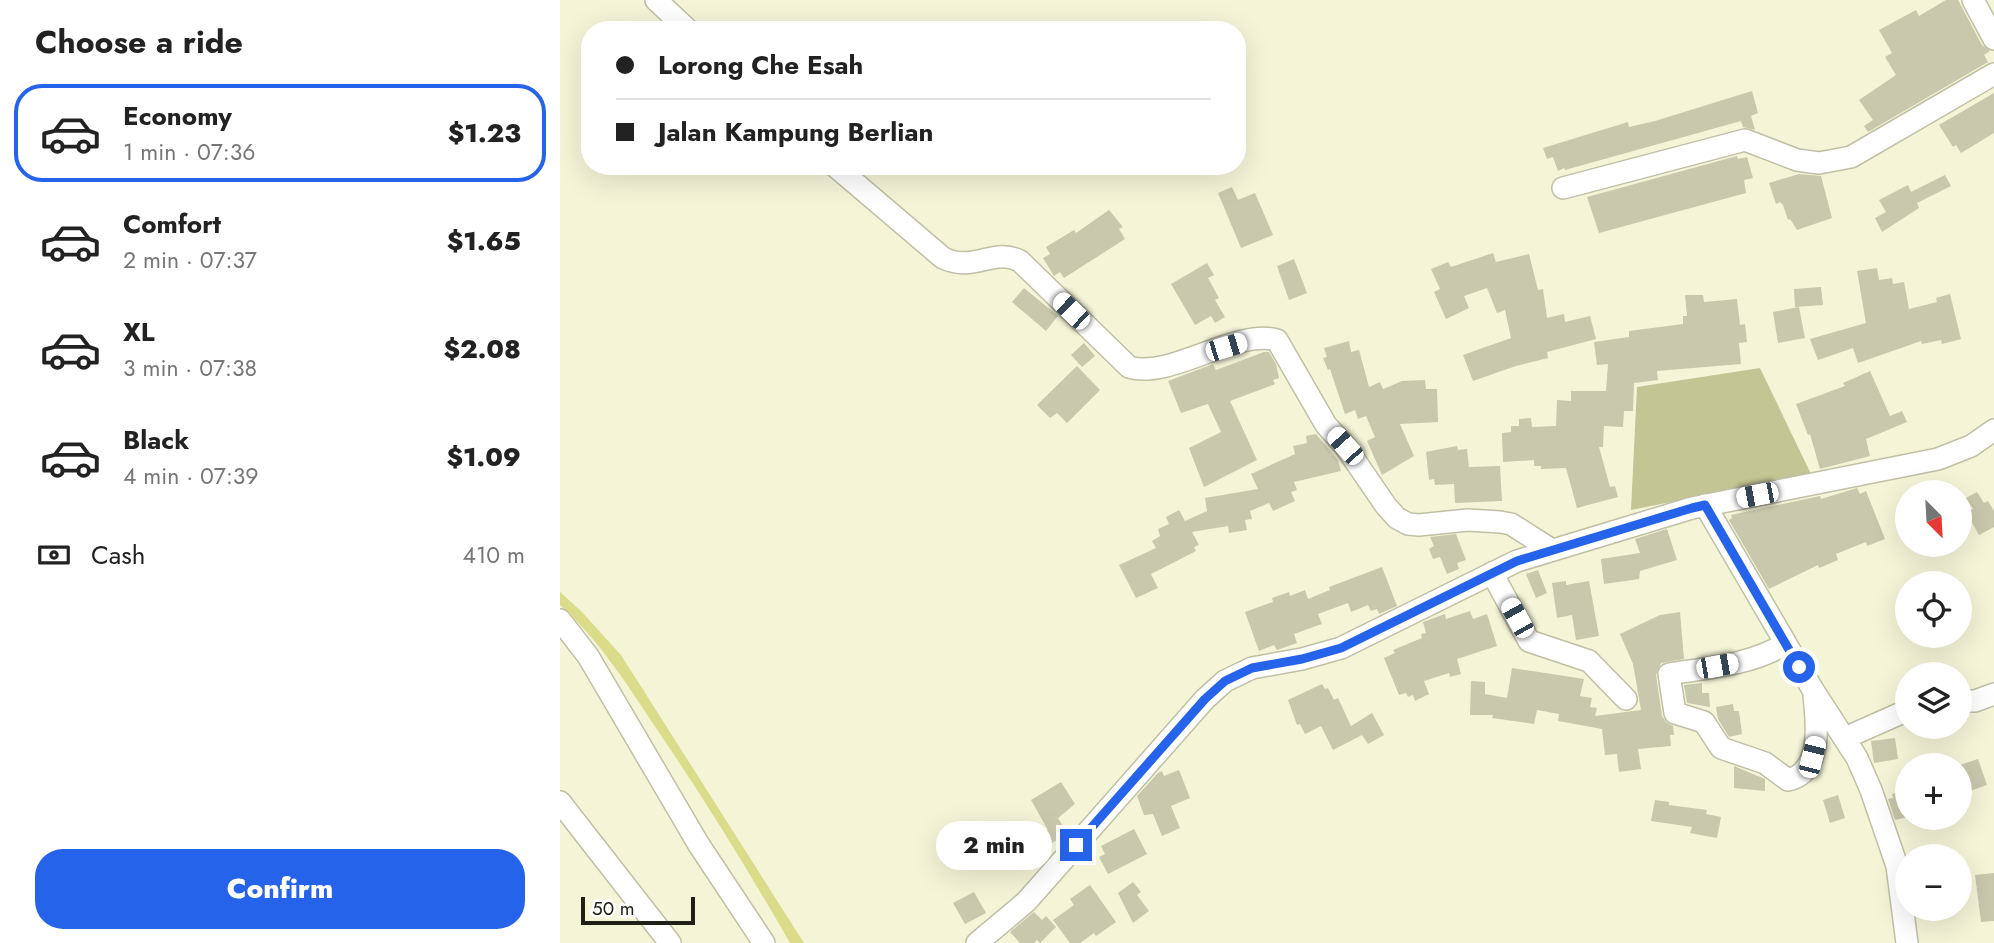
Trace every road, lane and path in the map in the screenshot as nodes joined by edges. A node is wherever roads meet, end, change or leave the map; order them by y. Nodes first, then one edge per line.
1 (656, 0) edge
2 (1973, 0) edge
3 (678, 21) edge
4 (1994, 40) edge
5 (1994, 74) edge
6 (846, 175) edge
7 (1563, 188) dead end
8 (1994, 430) edge
9 (1705, 505) junction
10 (1552, 550) junction
11 (1492, 573) junction
12 (560, 620) edge
13 (1785, 643) junction
14 (1813, 690) junction
15 (1994, 694) edge
16 (1626, 699) dead end
17 (1972, 701) edge
18 (1895, 716) edge
19 (1845, 738) junction
20 (560, 802) edge
21 (670, 943) edge
22 (764, 943) edge
23 (978, 943) edge
24 (1906, 943) edge

1 - 3 street
2 - 4 street
5 - 7 street
6 - 10 street
8 - 9 street
9 - 10 street
9 - 13 street
10 - 11 street
11 - 16 street
11 - 23 street
12 - 22 street
13 - 14 street
13 - 14 street
14 - 19 street
15 - 17 street
18 - 19 street
19 - 24 street
20 - 21 street

